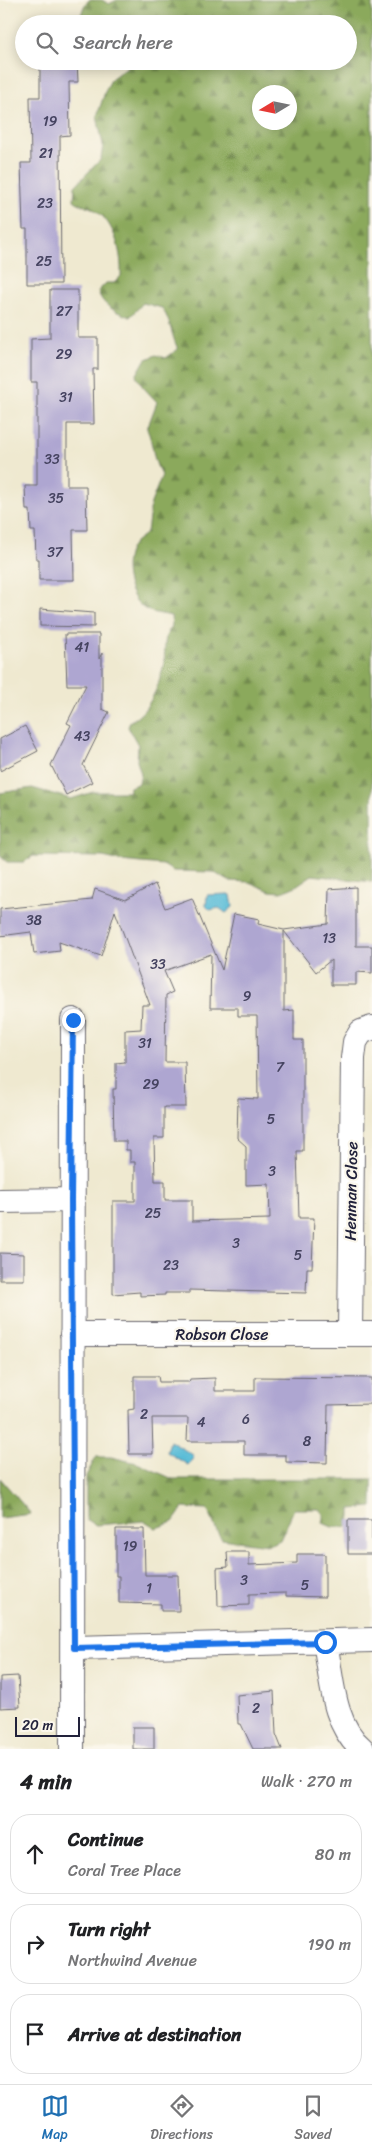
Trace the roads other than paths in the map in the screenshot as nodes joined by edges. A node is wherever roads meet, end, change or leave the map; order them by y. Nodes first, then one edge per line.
1 (73, 1020) dead end
2 (372, 1028) edge
3 (71, 1200) junction
4 (0, 1201) edge
5 (72, 1334) junction
6 (361, 1334) edge
7 (372, 1640) edge
8 (325, 1642) junction
9 (74, 1648) junction
10 (72, 1749) edge
11 (362, 1749) edge

1 - 3 street
2 - 6 street, Henman Close
3 - 4 street
3 - 5 street
5 - 6 street, Robson Close
5 - 9 street
7 - 8 street
8 - 9 street
8 - 11 street
9 - 10 street

